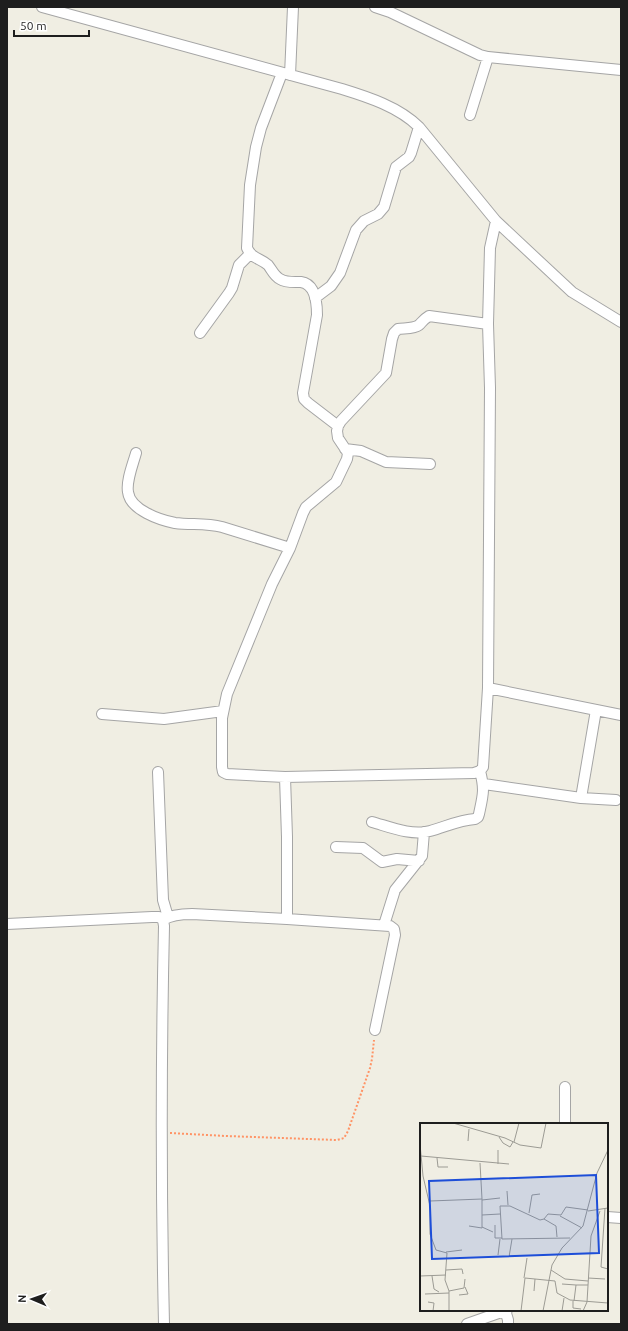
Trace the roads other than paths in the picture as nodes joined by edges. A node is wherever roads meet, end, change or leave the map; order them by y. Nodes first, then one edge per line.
1 (42, 7) edge
2 (292, 7) edge
3 (375, 7) edge
4 (488, 57) junction
5 (621, 70) edge
6 (286, 74) junction
7 (470, 114) dead end
8 (419, 126) junction
9 (496, 221) junction
10 (250, 254) junction
11 (315, 298) junction
12 (621, 322) edge
13 (488, 324) junction
14 (200, 333) dead end
15 (338, 426) junction
16 (345, 449) junction
17 (136, 453) dead end
18 (430, 464) dead end
19 (290, 548) junction
20 (488, 688) junction
21 (596, 710) junction
22 (223, 711) junction
23 (102, 714) dead end
24 (621, 715) edge
25 (480, 771) junction
26 (158, 772) dead end
27 (285, 777) junction
28 (484, 784) junction
29 (581, 798) junction
30 (616, 800) dead end
31 (372, 822) dead end
32 (424, 832) junction
33 (336, 847) dead end
34 (419, 861) junction
35 (165, 918) junction
36 (287, 919) junction
37 (7, 924) edge
38 (384, 925) junction
39 (375, 1030) road end
40 (565, 1087) dead end
41 (565, 1123) edge
42 (608, 1217) edge
43 (621, 1218) edge
44 (503, 1311) edge
45 (506, 1311) edge
46 (164, 1324) edge
47 (467, 1324) edge
48 (508, 1324) edge

1 - 6 street
2 - 6 street
3 - 4 street
4 - 5 street
4 - 7 street
6 - 8 street
6 - 10 street
8 - 9 street
8 - 11 street
9 - 12 street
9 - 13 street
10 - 11 street
10 - 14 street
11 - 15 street
13 - 15 street
13 - 20 street
15 - 16 street
16 - 18 street
16 - 19 street
17 - 19 street
19 - 22 street
20 - 21 street
20 - 25 street
21 - 24 street
21 - 29 street
22 - 23 street
22 - 27 street
25 - 27 street
25 - 28 street
26 - 35 street
27 - 36 street
28 - 29 street
28 - 32 street
29 - 30 street
31 - 32 street
32 - 34 street
33 - 34 street
34 - 38 street
35 - 36 street
35 - 37 street
35 - 46 street
36 - 38 street
38 - 39 street
40 - 41 street
42 - 43 street
44 - 47 street
45 - 48 street

